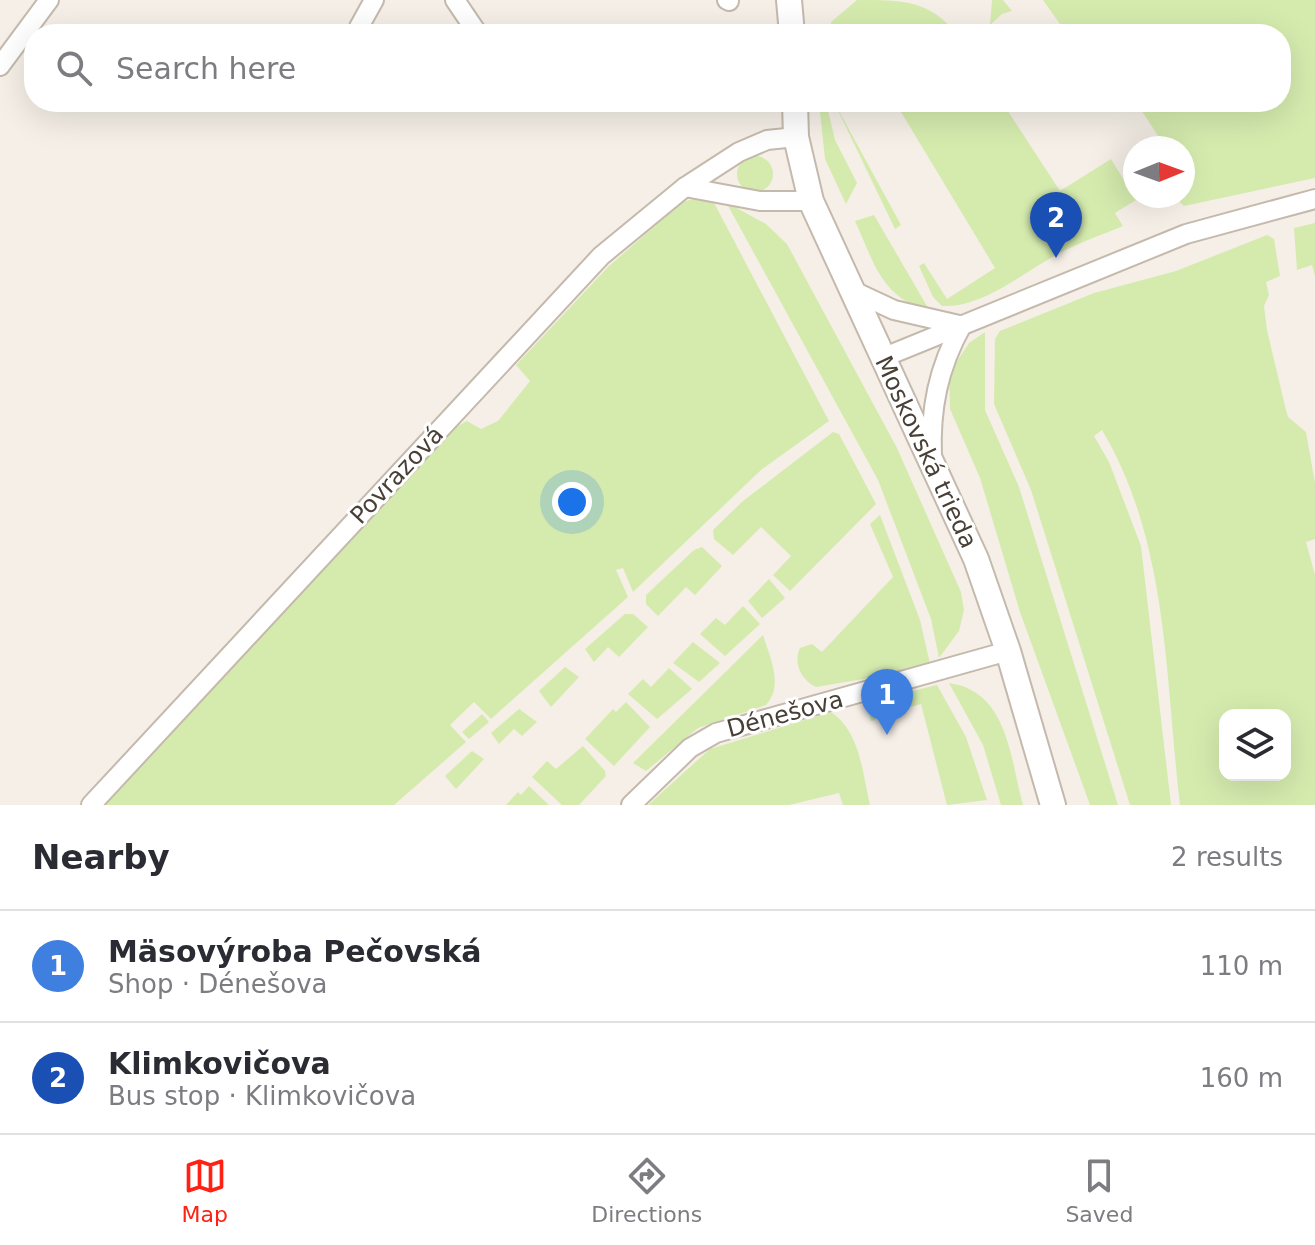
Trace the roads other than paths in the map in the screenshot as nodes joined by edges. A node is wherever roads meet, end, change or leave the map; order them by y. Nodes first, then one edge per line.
1 (49, 0) edge
2 (374, 0) edge
3 (455, 0) edge
4 (789, 0) edge
5 (31, 24) edge
6 (361, 24) edge
7 (471, 24) edge
8 (791, 24) edge
9 (24, 34) edge
10 (0, 66) edge
11 (795, 112) edge
12 (796, 137) junction
13 (685, 187) junction
14 (1315, 199) edge
15 (811, 201) junction
16 (849, 289) junction
17 (962, 325) junction
18 (882, 358) junction
19 (932, 463) junction
20 (1008, 651) junction
21 (91, 805) edge
22 (631, 805) edge
23 (1053, 805) edge

1 - 5 street
2 - 6 street
3 - 7 street
4 - 8 street
9 - 10 street
11 - 12 street, Moskovská trieda
12 - 13 street, Povrazová
12 - 15 street, Moskovská trieda
13 - 15 street
13 - 21 street, Povrazová
14 - 17 street
15 - 16 street, Moskovská trieda
16 - 17 street
16 - 18 street, Moskovská trieda
17 - 18 street
17 - 19 street
18 - 19 street, Moskovská trieda
19 - 20 street, Moskovská trieda
20 - 22 street, Dénešova
20 - 23 street, Moskovská trieda

